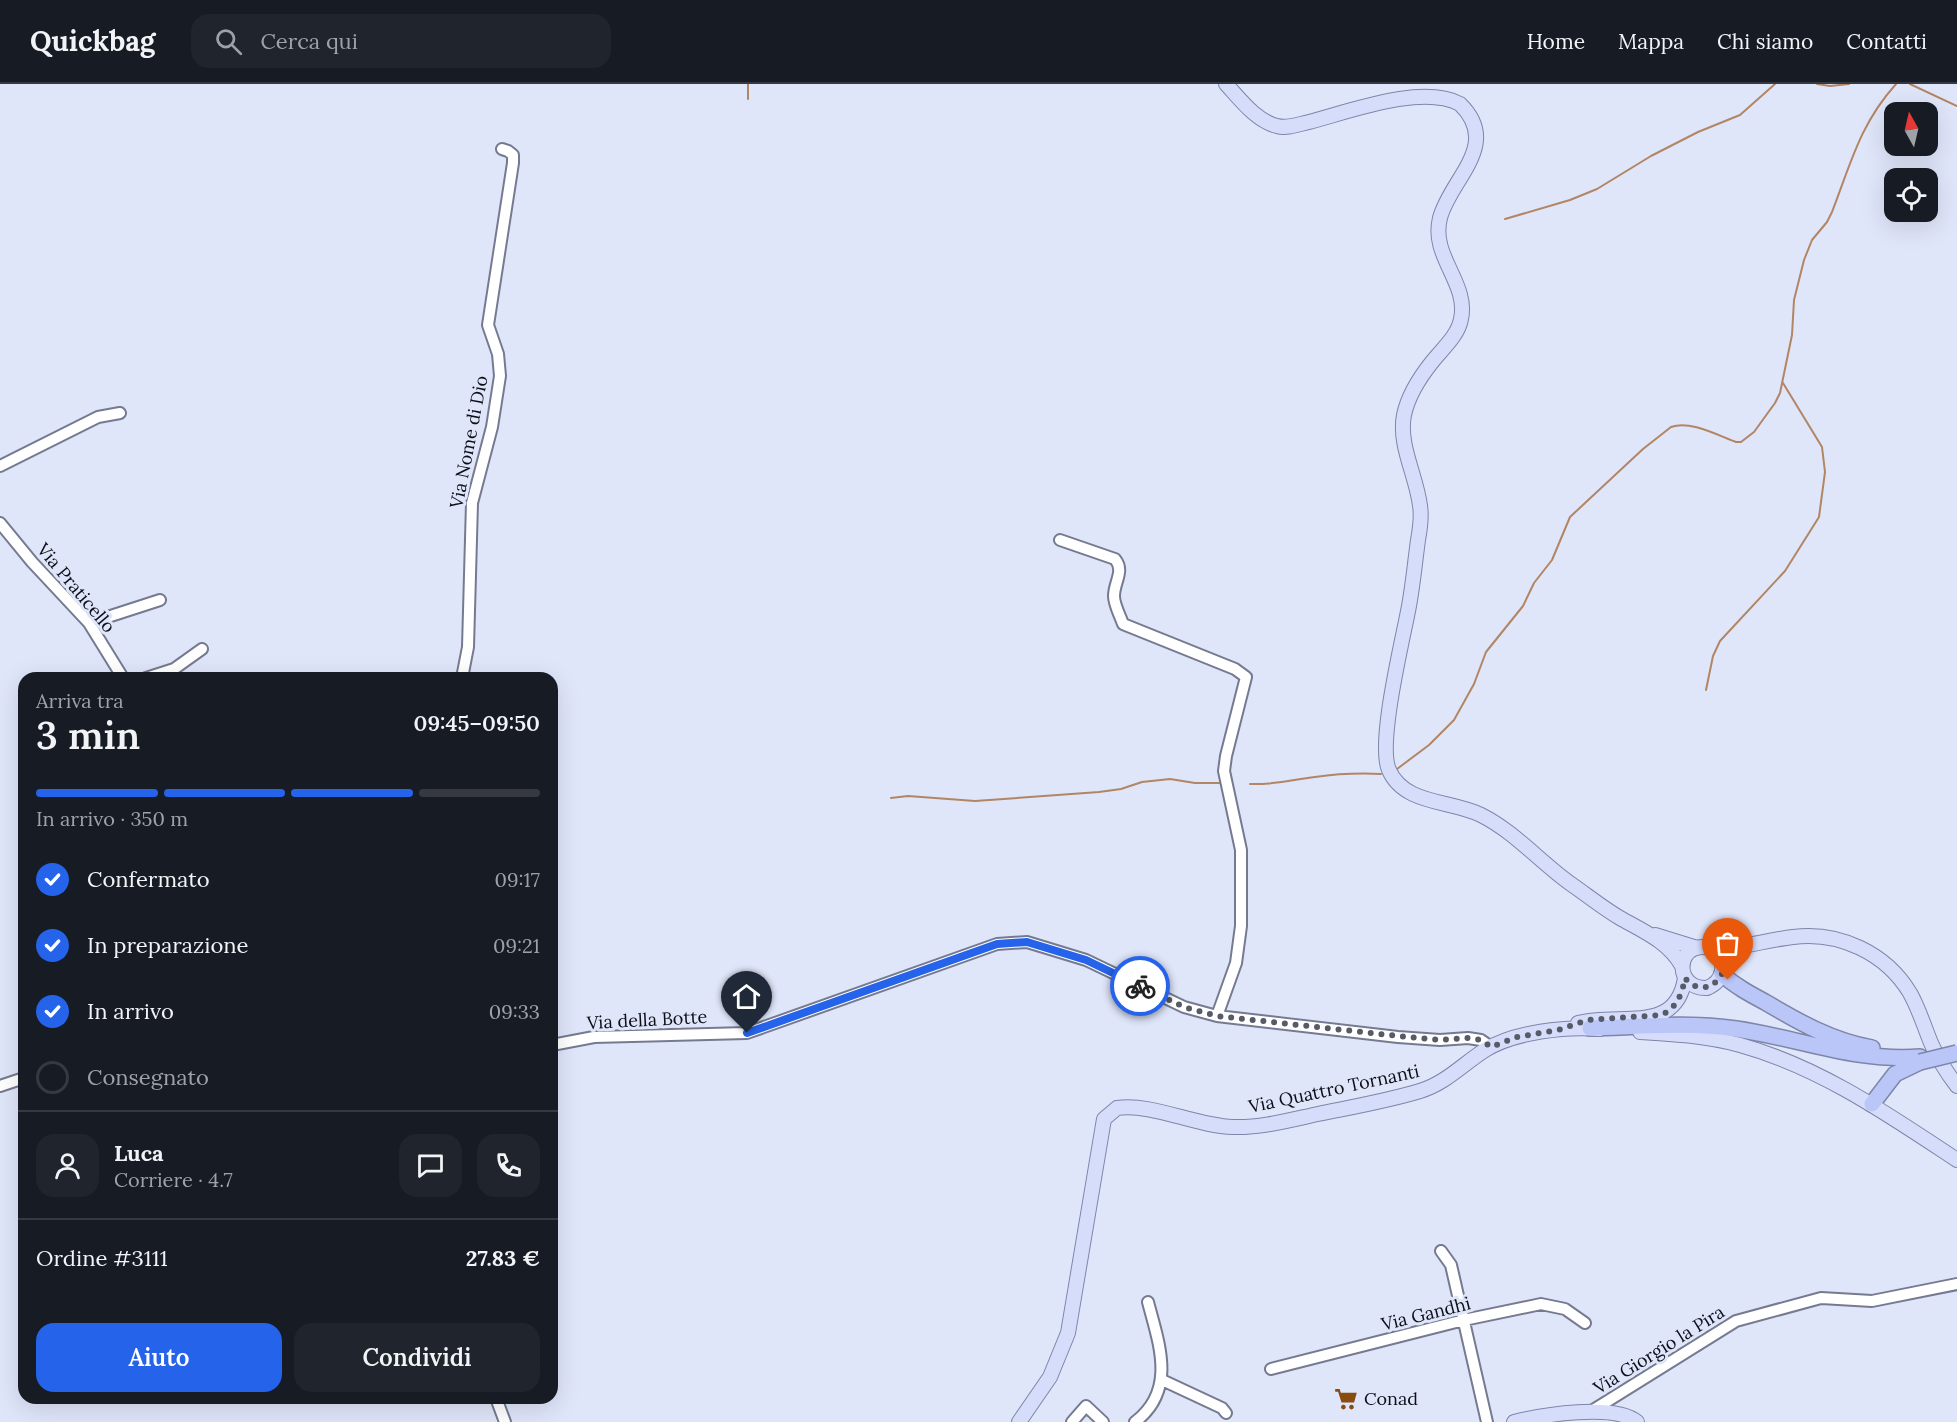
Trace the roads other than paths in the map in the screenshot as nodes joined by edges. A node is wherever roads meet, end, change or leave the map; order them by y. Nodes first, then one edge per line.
1 (1226, 84) edge
2 (502, 149) dead end
3 (120, 413) dead end
4 (0, 466) edge
5 (0, 523) edge
6 (1060, 540) dead end
7 (160, 600) dead end
8 (89, 623) junction
9 (202, 649) dead end
10 (119, 672) edge
11 (165, 672) edge
12 (463, 672) edge
13 (1650, 934) junction
14 (1744, 946) junction
15 (1697, 948) junction
16 (1713, 950) junction
17 (1722, 969) junction
18 (1683, 972) junction
19 (1217, 1016) junction
20 (1590, 1028) junction
21 (1558, 1030) junction
22 (558, 1044) edge
23 (1491, 1047) junction
24 (1957, 1052) edge
25 (1920, 1057) junction
26 (18, 1080) edge
27 (0, 1086) edge
28 (1957, 1086) edge
29 (1872, 1104) junction
30 (1957, 1160) edge
31 (1441, 1251) dead end
32 (1957, 1284) edge
33 (1148, 1302) dead end
34 (1464, 1320) junction
35 (1585, 1323) dead end
36 (1271, 1369) dead end
37 (1162, 1380) junction
38 (498, 1404) edge
39 (1590, 1412) junction
40 (1226, 1413) dead end
41 (505, 1422) edge
42 (1019, 1422) edge
43 (1072, 1422) edge
44 (1103, 1422) edge
45 (1135, 1422) edge
46 (1487, 1422) edge
47 (1514, 1422) edge
48 (1637, 1422) edge

1 - 13 main road
2 - 12 street, Via Nome di Dio
3 - 4 street
5 - 8 street, Via Praticello
6 - 19 street
7 - 8 street
8 - 10 street, Via Praticello
9 - 11 street
13 - 15 main road
13 - 18 main road
14 - 16 main road
14 - 17 main road
14 - 28 main road
15 - 16 main road
15 - 18 main road
16 - 17 main road
17 - 18 main road
17 - 25 highway
18 - 21 main road
19 - 22 street, Via della Botte
19 - 23 street, Via della Botte
20 - 21 main road
20 - 25 highway
20 - 29 main road
21 - 23 main road, Via Quattro Tornanti
23 - 42 main road, Via Quattro Tornanti
24 - 25 highway, bridge
25 - 29 highway
26 - 27 street
29 - 30 main road
31 - 34 street
32 - 39 street, Via Giorgio la Pira
33 - 37 street
34 - 35 street, Via Gandhi
34 - 36 street, Via Gandhi
34 - 46 street
37 - 40 street
37 - 45 street
38 - 41 street
39 - 47 main road
39 - 48 main road
43 - 44 street

